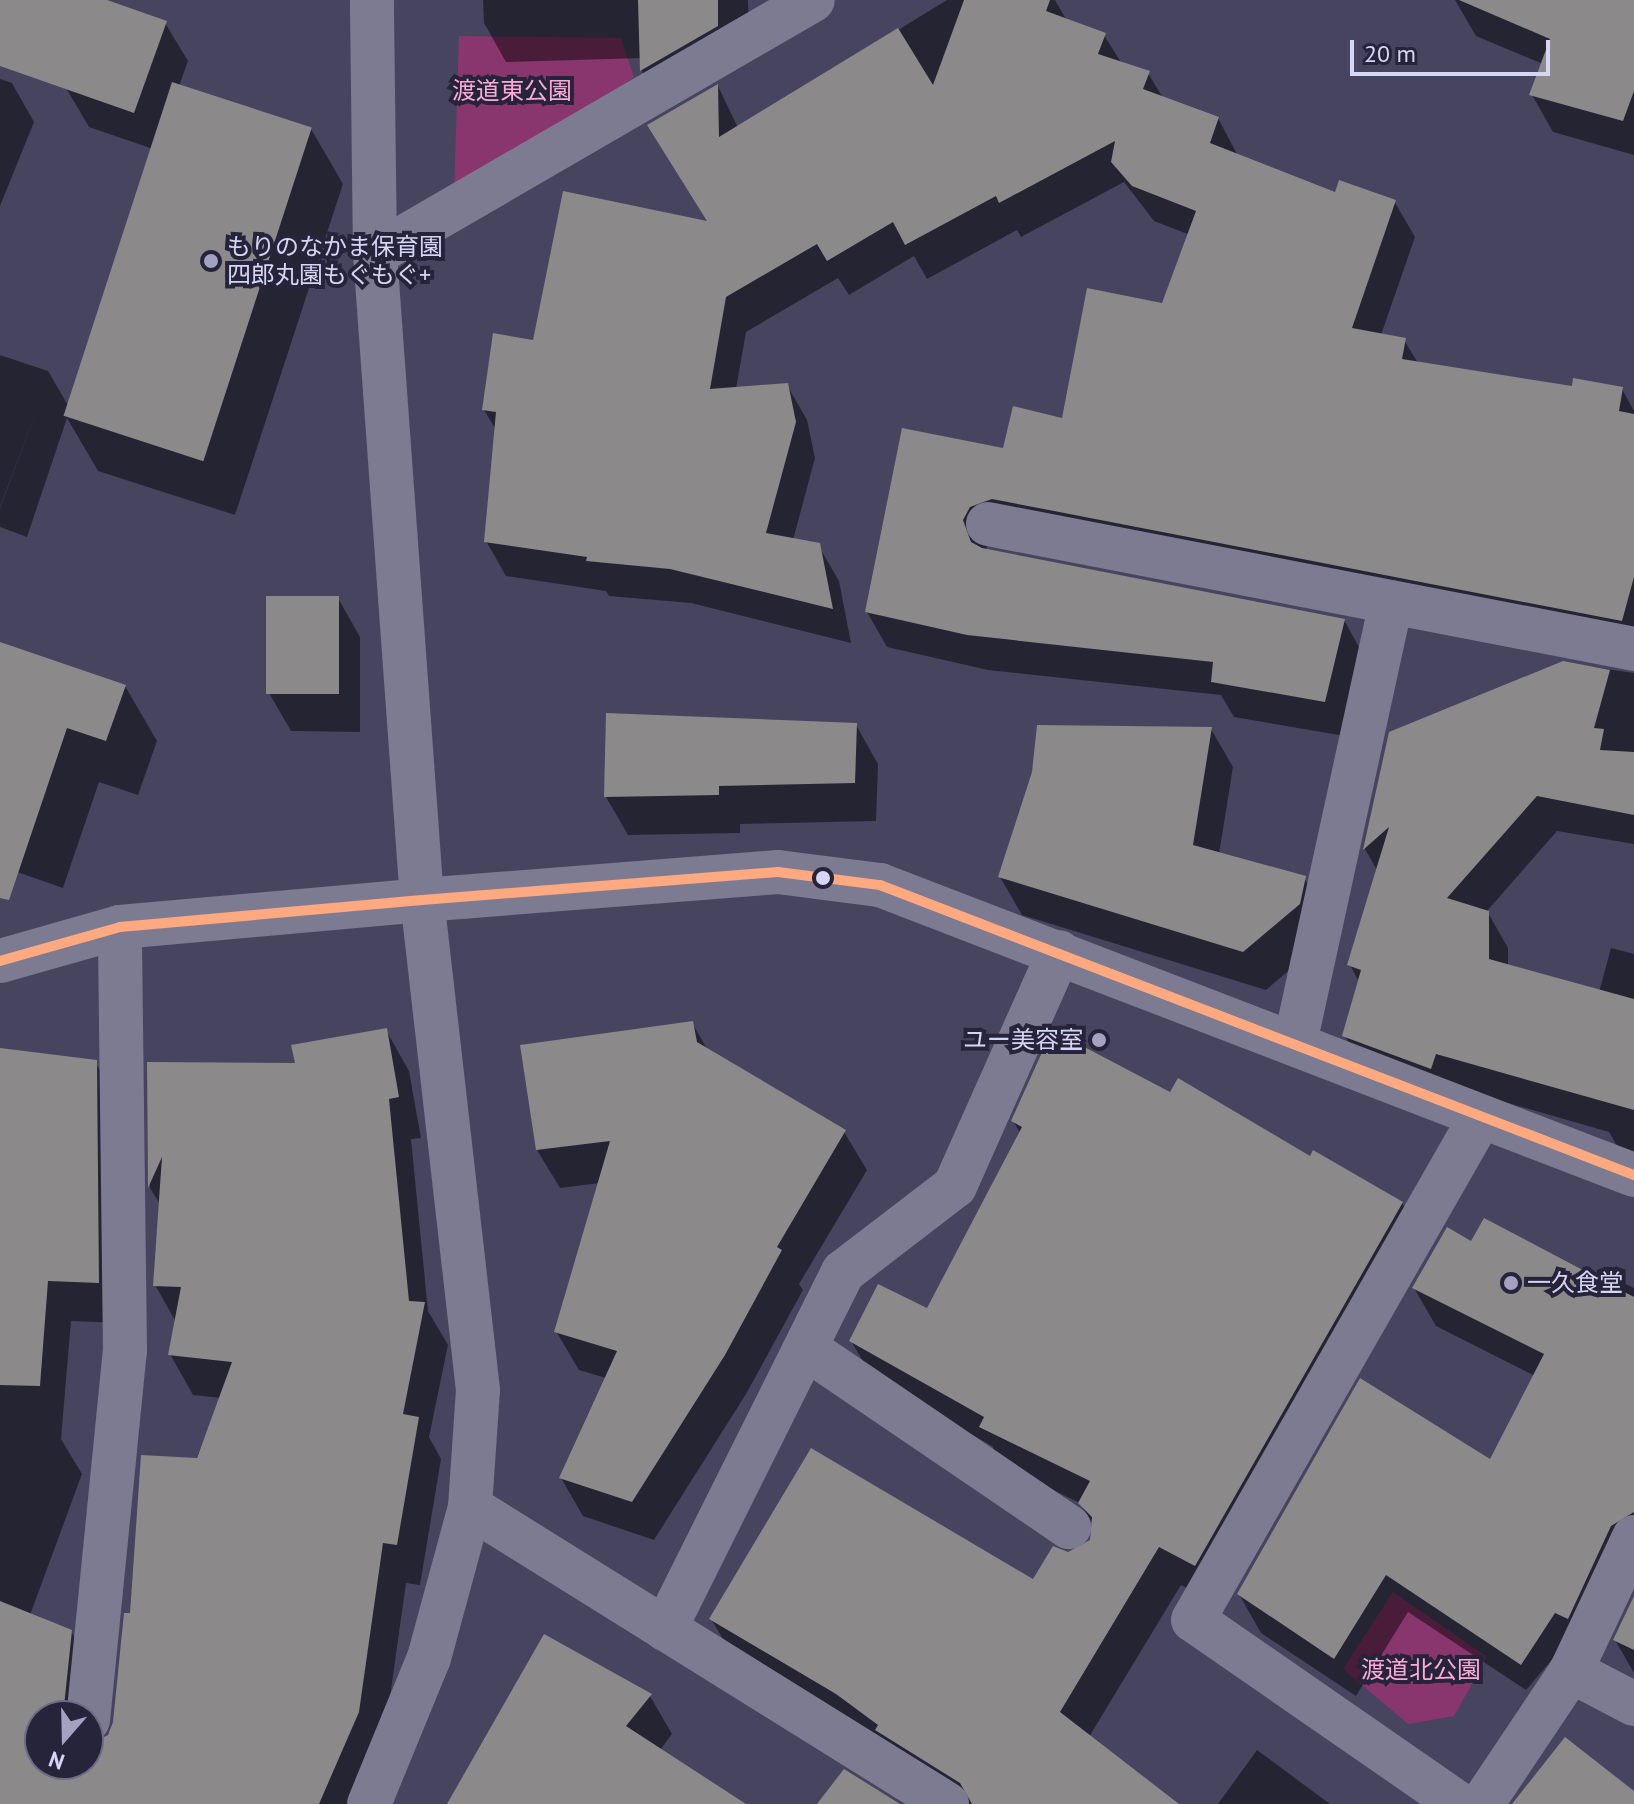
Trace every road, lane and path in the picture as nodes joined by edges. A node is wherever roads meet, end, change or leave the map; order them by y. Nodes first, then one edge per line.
1 (372, 0) edge
2 (813, 0) edge
3 (375, 254) junction
4 (988, 524) dead end
5 (1391, 602) junction
6 (1634, 649) edge
7 (422, 900) junction
8 (120, 927) junction
9 (1059, 952) junction
10 (0, 961) edge
11 (1295, 1043) junction
12 (1480, 1118) junction
13 (1634, 1175) edge
14 (807, 1349) junction
15 (470, 1507) junction
16 (1069, 1527) dead end
17 (1634, 1537) edge
18 (665, 1629) junction
19 (1571, 1671) junction
20 (90, 1700) edge
21 (1634, 1704) edge
22 (369, 1804) edge
23 (947, 1804) edge
24 (1459, 1804) edge
25 (1482, 1804) edge

1 - 3 street
2 - 3 street
3 - 7 street
4 - 5 street
5 - 6 street
5 - 11 street
7 - 8 street
7 - 9 street
7 - 15 street
8 - 10 street
8 - 20 street
9 - 11 street
9 - 14 street
11 - 12 street
12 - 13 street
12 - 24 street
14 - 16 street
14 - 18 street
15 - 18 street
15 - 22 street
17 - 19 street
18 - 23 street
19 - 21 street
19 - 25 street

